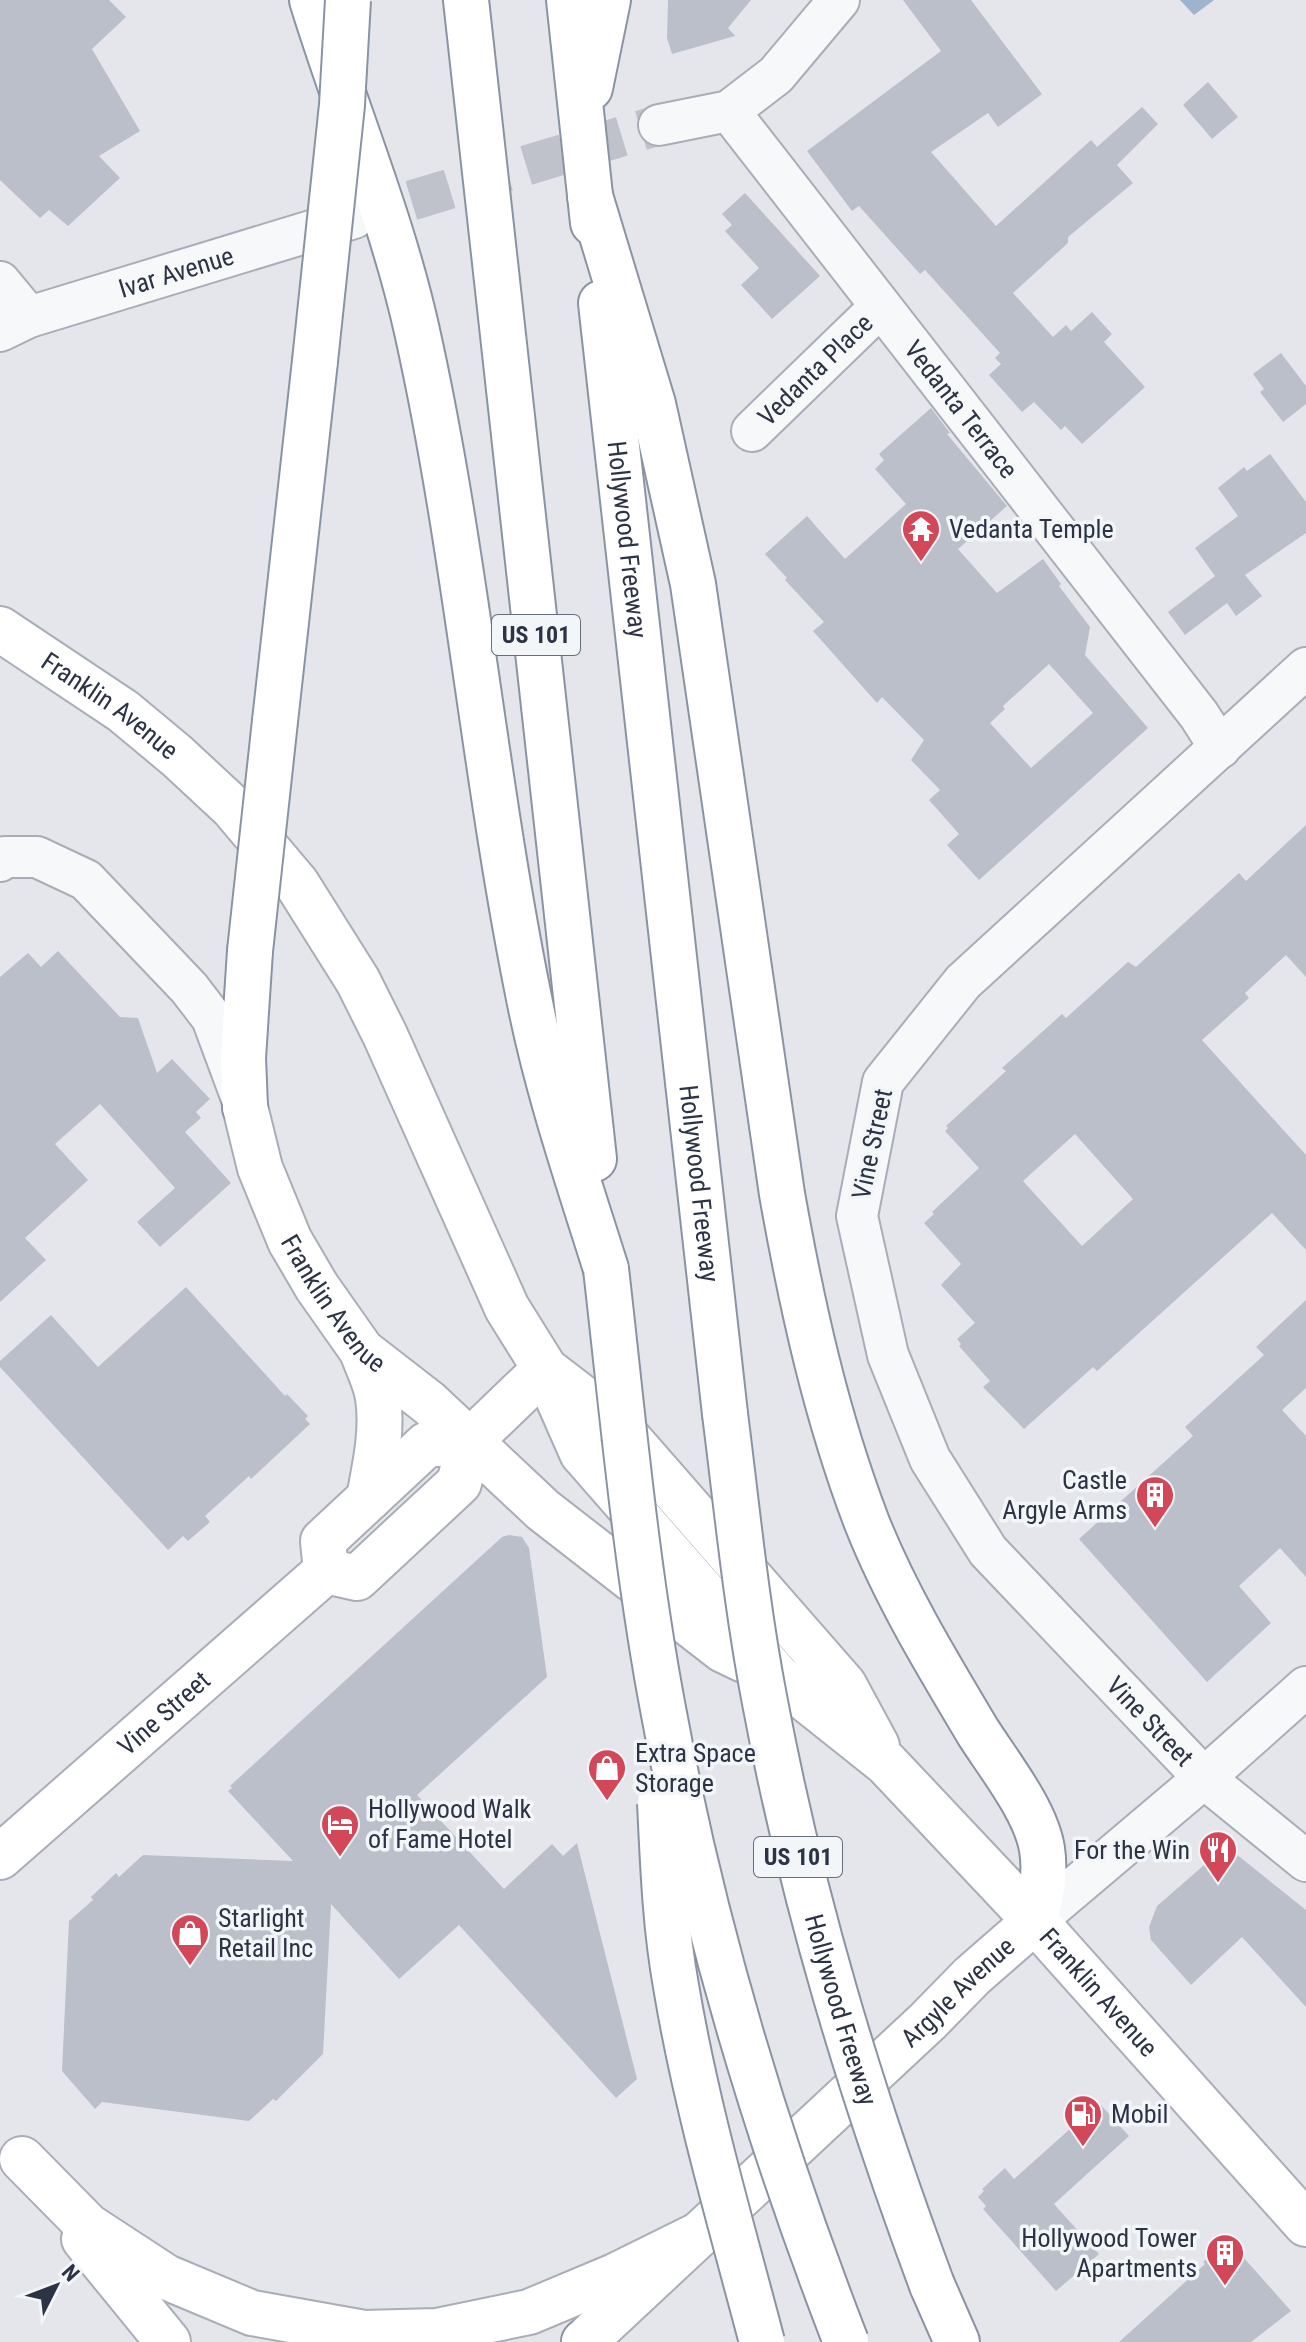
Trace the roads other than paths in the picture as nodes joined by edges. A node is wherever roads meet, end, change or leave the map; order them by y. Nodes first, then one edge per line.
1 (312, 0) edge
2 (348, 0) edge
3 (466, 0) edge
4 (569, 0) edge
5 (608, 0) edge
6 (839, 0) edge
7 (729, 111) junction
8 (582, 121) junction
9 (659, 125) tunnel mouth
10 (590, 196) junction
11 (354, 218) tunnel mouth
12 (0, 282) edge
13 (880, 307) junction
14 (15, 324) edge
15 (752, 431) dead end
16 (0, 629) edge
17 (1306, 668) edge
18 (1220, 748) junction
19 (2, 859) edge
20 (245, 1107) junction
21 (606, 1269) junction
22 (362, 1351) junction
23 (545, 1369) junction
24 (470, 1441) junction
25 (369, 1498) junction
26 (326, 1571) junction
27 (649, 1625) junction
28 (778, 1677) junction
29 (1306, 1687) edge
30 (886, 1763) junction
31 (1204, 1778) junction
32 (0, 1857) edge
33 (1306, 1861) edge
34 (1035, 1921) junction
35 (11, 2146) edge
36 (1306, 2224) edge
37 (700, 2234) junction
38 (168, 2342) edge
39 (584, 2342) edge
40 (762, 2342) edge
41 (846, 2342) edge
42 (957, 2342) edge

1 - 21 main road
2 - 20 main road, bridge
3 - 21 main road, US 101
4 - 8 main road, Hollywood Freeway / US 101
5 - 8 main road
6 - 7 street
7 - 9 street
7 - 13 street, Vedanta Terrace
8 - 10 main road, Hollywood Freeway / US 101
10 - 34 main road
10 - 42 main road, Hollywood Freeway / US 101, bridge
11 - 14 street, Ivar Avenue
12 - 14 street
13 - 15 street, Vedanta Place
13 - 18 street, Vedanta Terrace
16 - 23 main road, Franklin Avenue
17 - 18 street, Vine Street
18 - 31 street, Vine Street
19 - 20 street, Franklin Avenue
20 - 22 main road, Franklin Avenue
21 - 27 main road, US 101, bridge
22 - 24 main road, Franklin Avenue
22 - 25 main road
23 - 24 main road
23 - 28 main road, Franklin Avenue
23 - 30 main road, Franklin Avenue
24 - 25 main road
24 - 26 main road
24 - 28 main road, Franklin Avenue
25 - 26 main road
26 - 32 main road, Vine Street
27 - 40 main road, bridge
27 - 41 main road, US 101, bridge
28 - 30 main road, Franklin Avenue
29 - 31 street, Argyle Avenue
30 - 34 main road, Franklin Avenue
31 - 33 street, Vine Street
31 - 34 street, Argyle Avenue
34 - 36 main road, Franklin Avenue
34 - 37 main road, Argyle Avenue
35 - 37 main road
35 - 38 main road
37 - 39 main road, Argyle Avenue

